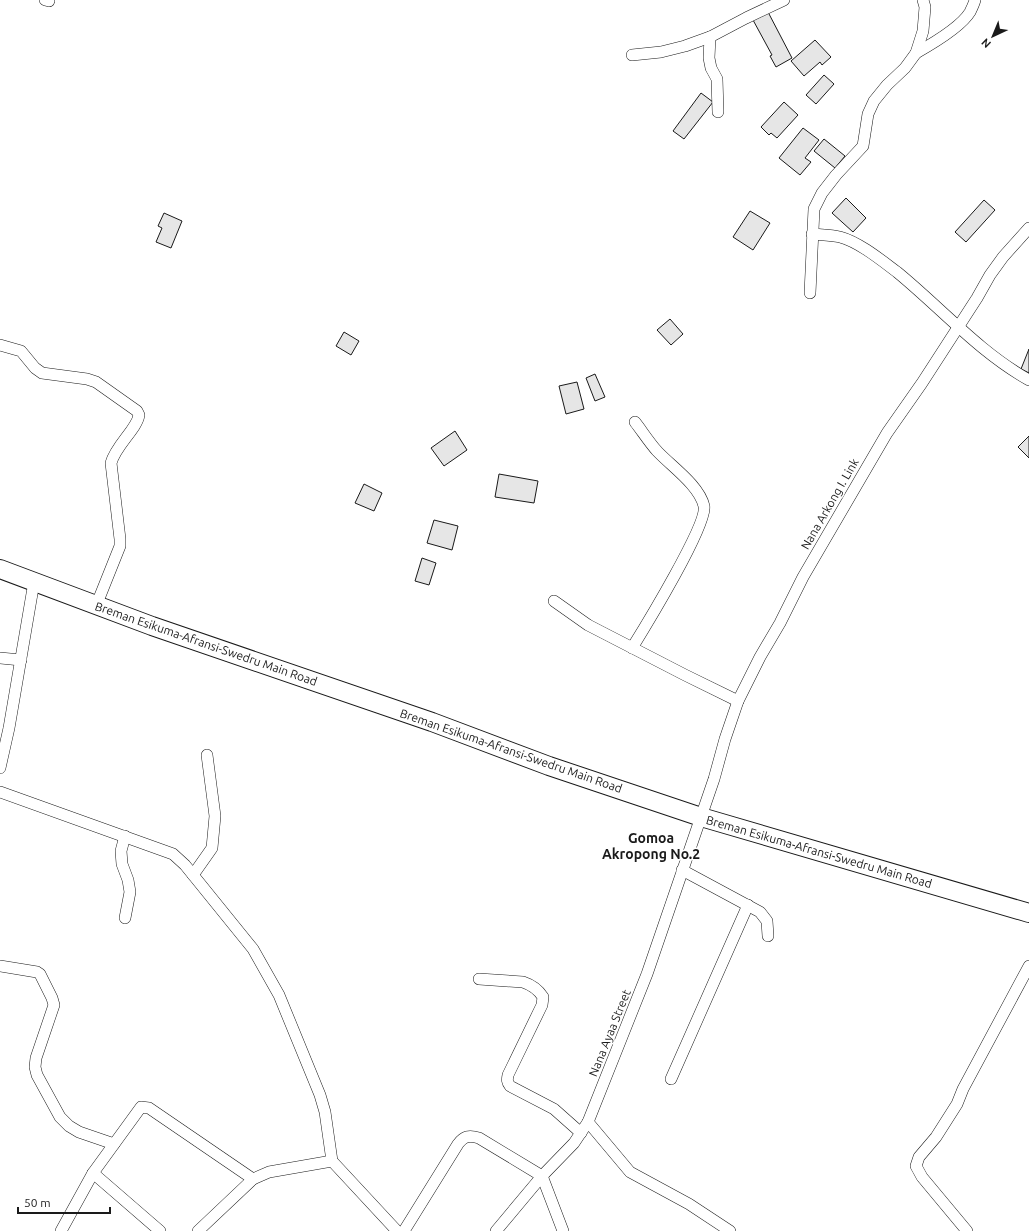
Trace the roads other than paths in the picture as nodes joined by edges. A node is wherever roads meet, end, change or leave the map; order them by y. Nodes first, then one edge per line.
1 (784, 0) edge
2 (923, 0) edge
3 (975, 0) edge
4 (710, 37) junction
5 (916, 53) junction
6 (632, 55) dead end
7 (718, 112) dead end
8 (1029, 228) edge
9 (812, 234) junction
10 (810, 293) dead end
11 (958, 327) junction
12 (0, 345) edge
13 (1029, 380) edge
14 (635, 422) dead end
15 (0, 569) edge
16 (34, 582) junction
17 (554, 601) dead end
18 (96, 606) junction
19 (632, 648) junction
20 (0, 658) edge
21 (21, 660) junction
22 (738, 701) junction
23 (207, 754) dead end
24 (0, 768) edge
25 (0, 792) edge
26 (701, 817) junction
27 (125, 836) junction
28 (682, 870) junction
29 (193, 875) junction
30 (748, 905) junction
31 (1029, 913) edge
32 (125, 918) dead end
33 (768, 936) dead end
34 (0, 966) edge
35 (1029, 966) edge
36 (479, 979) dead end
37 (671, 1079) dead end
38 (588, 1122) junction
39 (581, 1133) junction
40 (114, 1144) junction
41 (332, 1161) junction
42 (94, 1173) junction
43 (542, 1176) junction
44 (253, 1179) junction
45 (61, 1231) edge
46 (160, 1231) edge
47 (198, 1231) edge
48 (397, 1231) edge
49 (404, 1231) edge
50 (496, 1231) edge
51 (563, 1231) edge
52 (730, 1231) edge
53 (967, 1231) edge

1 - 4 street
2 - 5 street
3 - 5 street
4 - 6 street
4 - 7 street
5 - 9 street
8 - 11 street, Nana Arkong I. Link
9 - 10 street
9 - 11 street
11 - 13 street
11 - 22 street, Nana Arkong I. Link
12 - 18 street
14 - 19 street
15 - 16 main road, Breman Esikuma-Afransi-Swedru Main Road
16 - 18 main road, Breman Esikuma-Afransi-Swedru Main Road
16 - 21 street
17 - 19 street
18 - 26 main road, Breman Esikuma-Afransi-Swedru Main Road
19 - 22 street
20 - 21 street
21 - 24 street
22 - 26 street, Nana Arkong I. Link
23 - 29 street
25 - 27 street
26 - 28 street, Nana Ayaa Street
26 - 31 main road, Breman Esikuma-Afransi-Swedru Main Road
27 - 29 street
27 - 32 street
28 - 30 street
28 - 38 street, Nana Ayaa Street
29 - 41 street
30 - 33 street
30 - 37 street
34 - 40 street
35 - 53 street
36 - 39 street
38 - 39 street, Nana Ayaa Street
38 - 52 street
39 - 43 street, Nana Ayaa Street
40 - 42 street
40 - 44 street
41 - 44 street
41 - 48 street
42 - 45 street
42 - 46 street
43 - 49 street
43 - 50 street, Nana Ayaa Street
43 - 51 street
44 - 47 street

